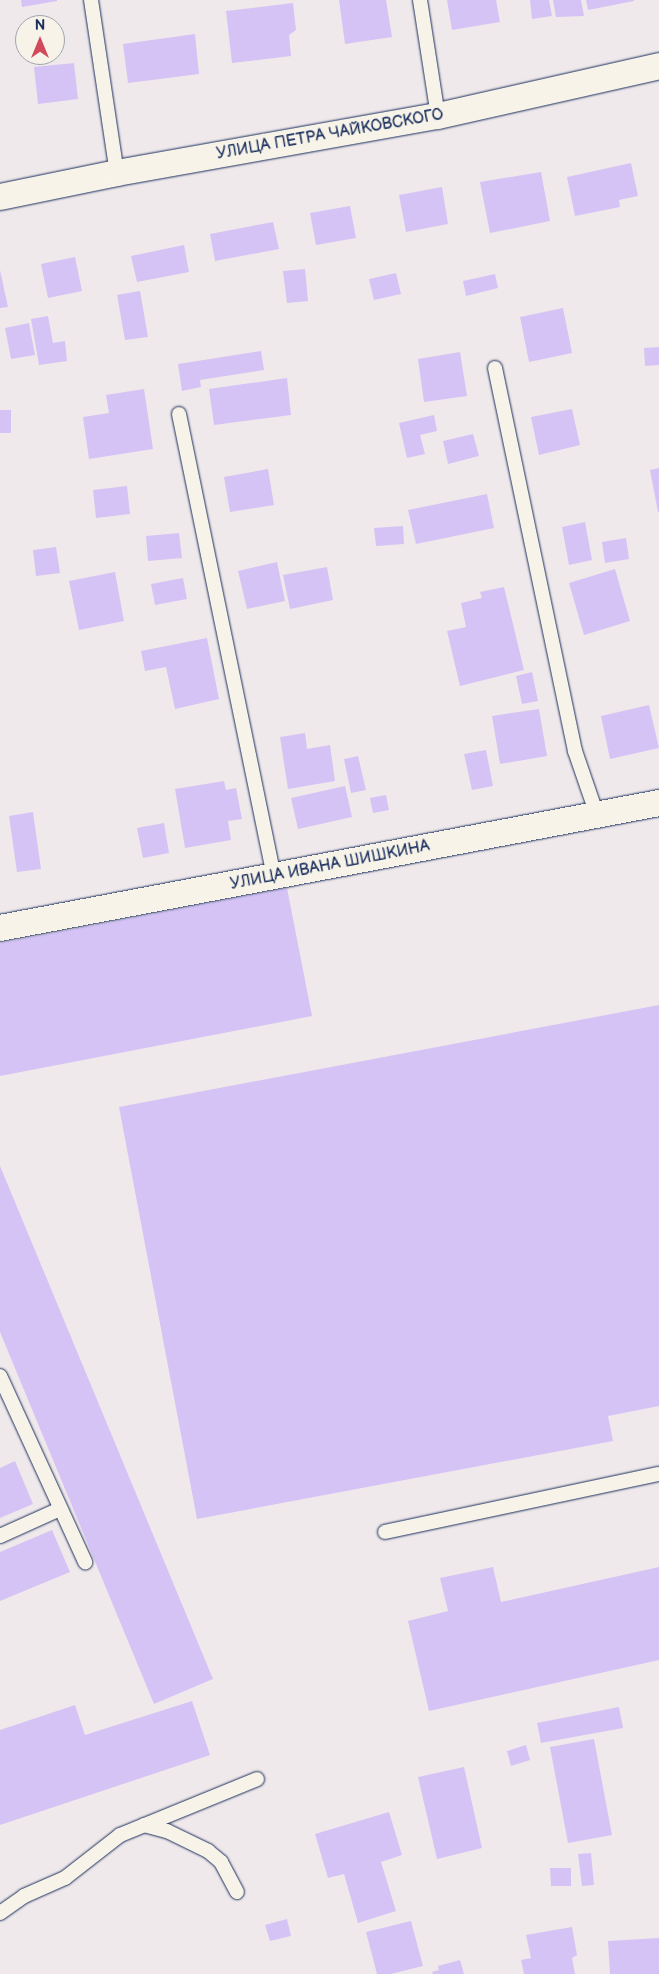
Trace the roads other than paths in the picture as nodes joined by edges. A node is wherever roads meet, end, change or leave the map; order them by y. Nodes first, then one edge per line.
1 (91, 0) edge
2 (420, 0) edge
3 (659, 66) edge
4 (438, 116) junction
5 (117, 173) junction
6 (0, 197) edge
7 (496, 368) dead end
8 (179, 414) dead end
9 (659, 803) edge
10 (596, 815) junction
11 (274, 876) junction
12 (0, 928) edge
13 (0, 1376) edge
14 (6, 1407) edge
15 (659, 1474) edge
16 (60, 1508) junction
17 (384, 1532) dead end
18 (0, 1536) edge
19 (85, 1562) dead end
20 (257, 1779) dead end
21 (144, 1825) junction
22 (237, 1892) dead end
23 (0, 1913) edge

1 - 5 lane
2 - 4 lane
3 - 4 street, УЛИЦА ПЕТРА ЧАЙКОВСКОГО
4 - 5 street, УЛИЦА ПЕТРА ЧАЙКОВСКОГО
5 - 6 street, УЛИЦА ПЕТРА ЧАЙКОВСКОГО
7 - 10 lane
8 - 11 lane
9 - 10 street, УЛИЦА ИВАНА ШИШКИНА
10 - 11 street, УЛИЦА ИВАНА ШИШКИНА
11 - 12 street, УЛИЦА ИВАНА ШИШКИНА
13 - 14 lane
14 - 16 lane
15 - 17 lane
16 - 18 lane
16 - 19 lane
20 - 21 lane
21 - 22 lane
21 - 23 lane

